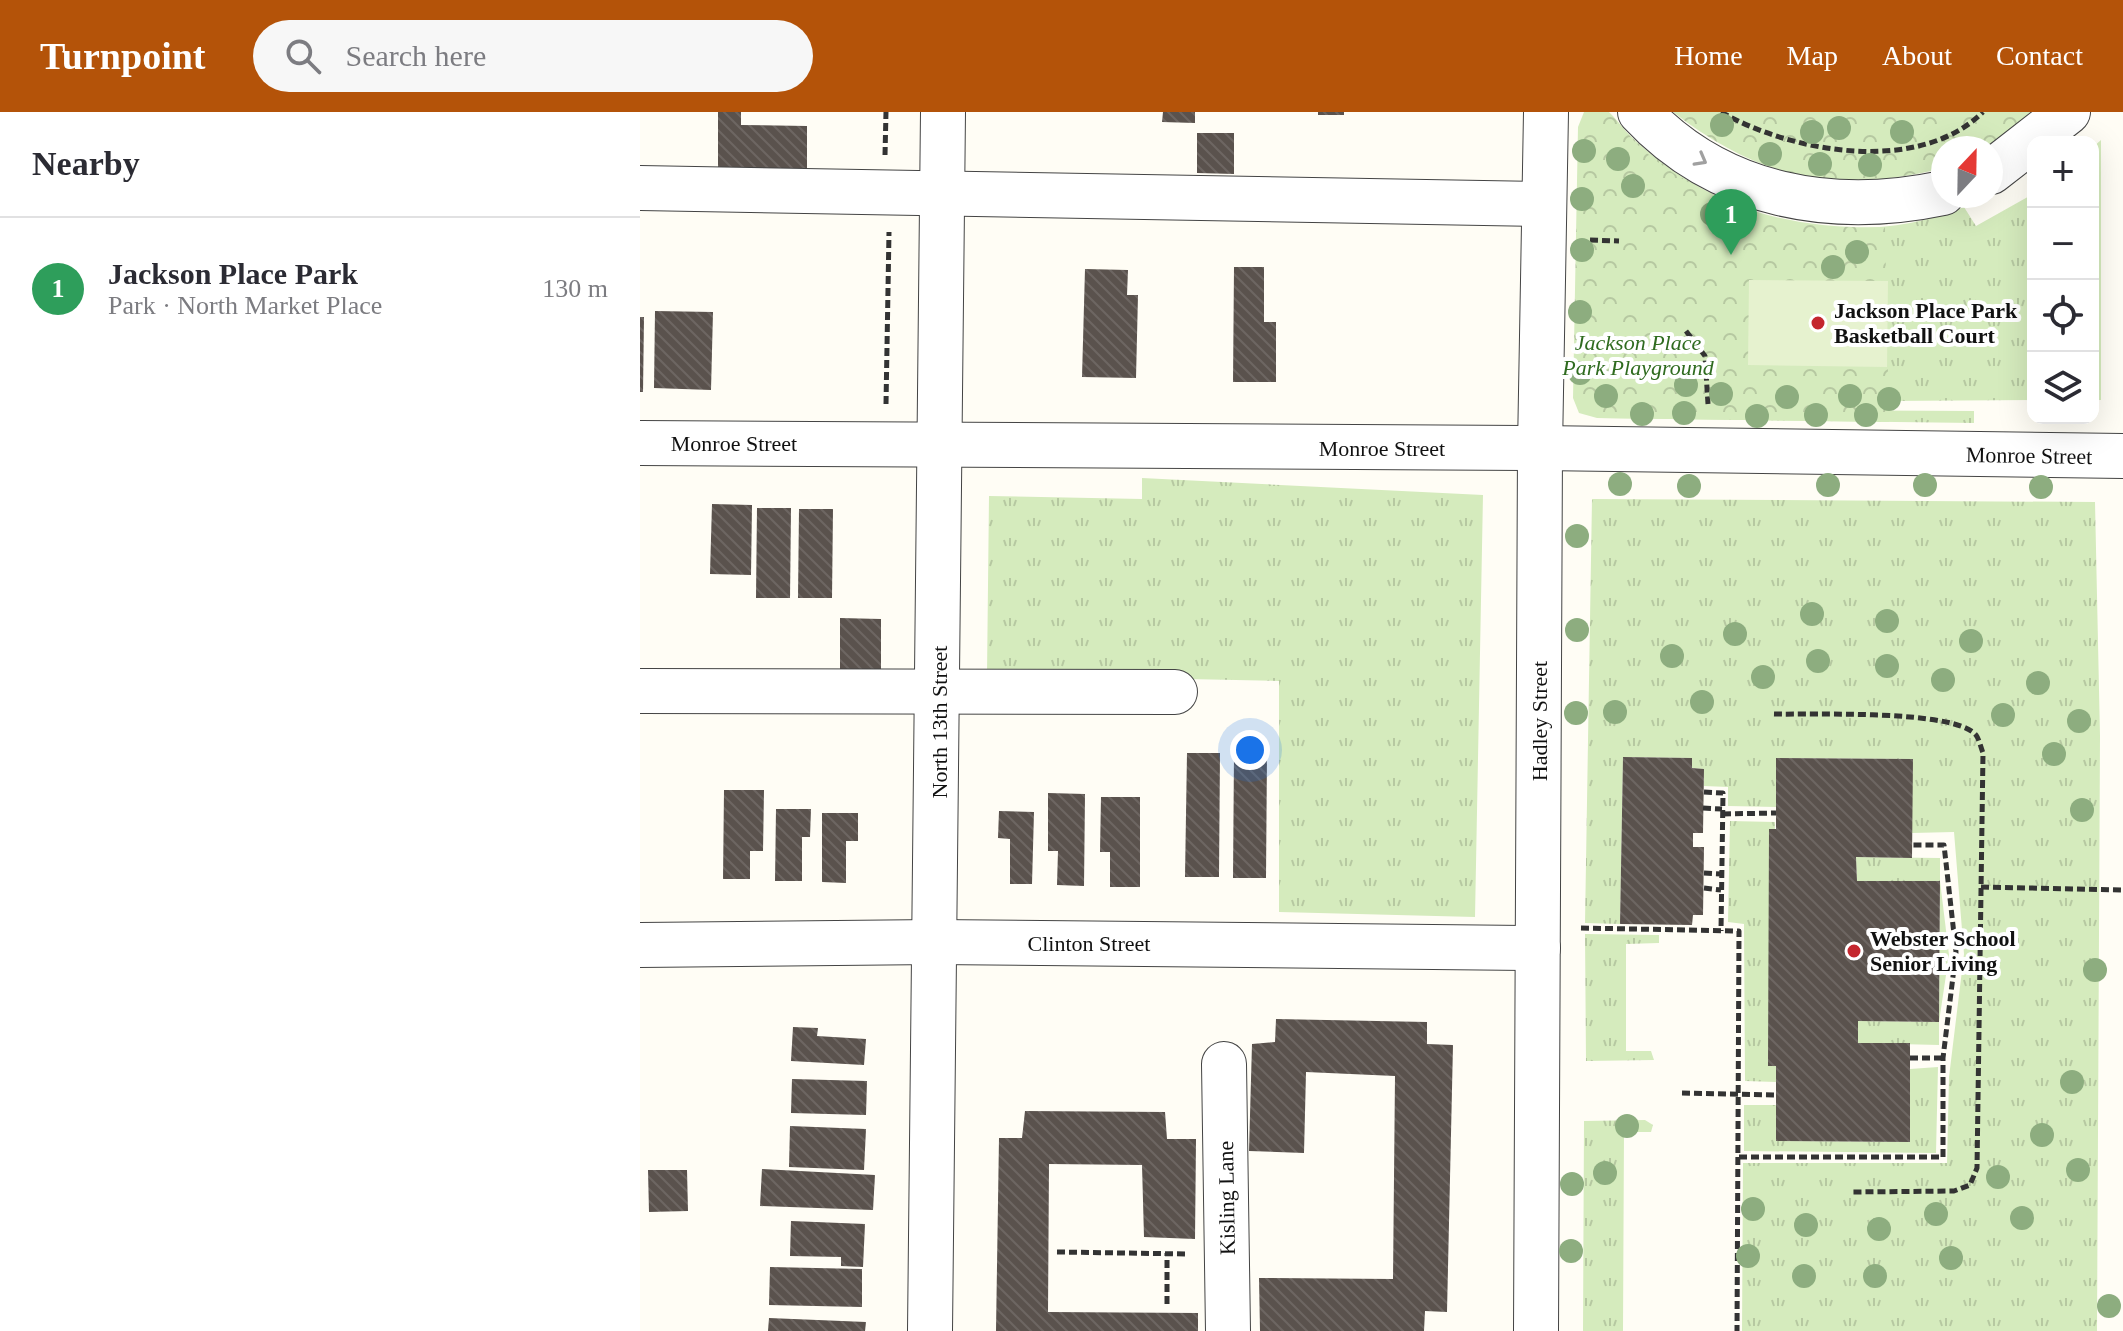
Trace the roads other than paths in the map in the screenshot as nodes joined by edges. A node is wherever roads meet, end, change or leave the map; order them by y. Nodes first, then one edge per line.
1 (943, 112) edge
2 (1546, 112) edge
3 (1640, 112) edge
4 (2068, 112) edge
5 (2003, 163) edge
6 (640, 188) edge
7 (943, 191) junction
8 (1931, 195) edge
9 (1544, 204) junction
10 (640, 443) edge
11 (941, 445) junction
12 (1540, 448) junction
13 (2123, 456) edge
14 (640, 691) edge
15 (1175, 692) dead end
16 (939, 694) junction
17 (935, 942) junction
18 (640, 945) edge
19 (1538, 948) junction
20 (1224, 1064) dead end
21 (930, 1331) edge
22 (1228, 1331) edge
23 (1536, 1331) edge

1 - 7 street, North 13th Street
2 - 9 street, Hadley Street
3 -> 8 street
4 - 5 street
6 - 7 street
7 - 9 street
7 - 11 street, North 13th Street
9 - 12 street, Hadley Street
10 - 11 street, Monroe Street
11 - 12 street, Monroe Street
11 - 16 street, North 13th Street
12 - 13 street, Monroe Street
12 - 19 street, Hadley Street
14 - 16 street
15 - 16 street
16 - 17 street, North 13th Street
17 - 18 street, Clinton Street
17 - 19 street, Clinton Street
17 - 21 street, North 13th Street
19 - 23 street, Hadley Street
20 - 22 street, Kisling Lane

